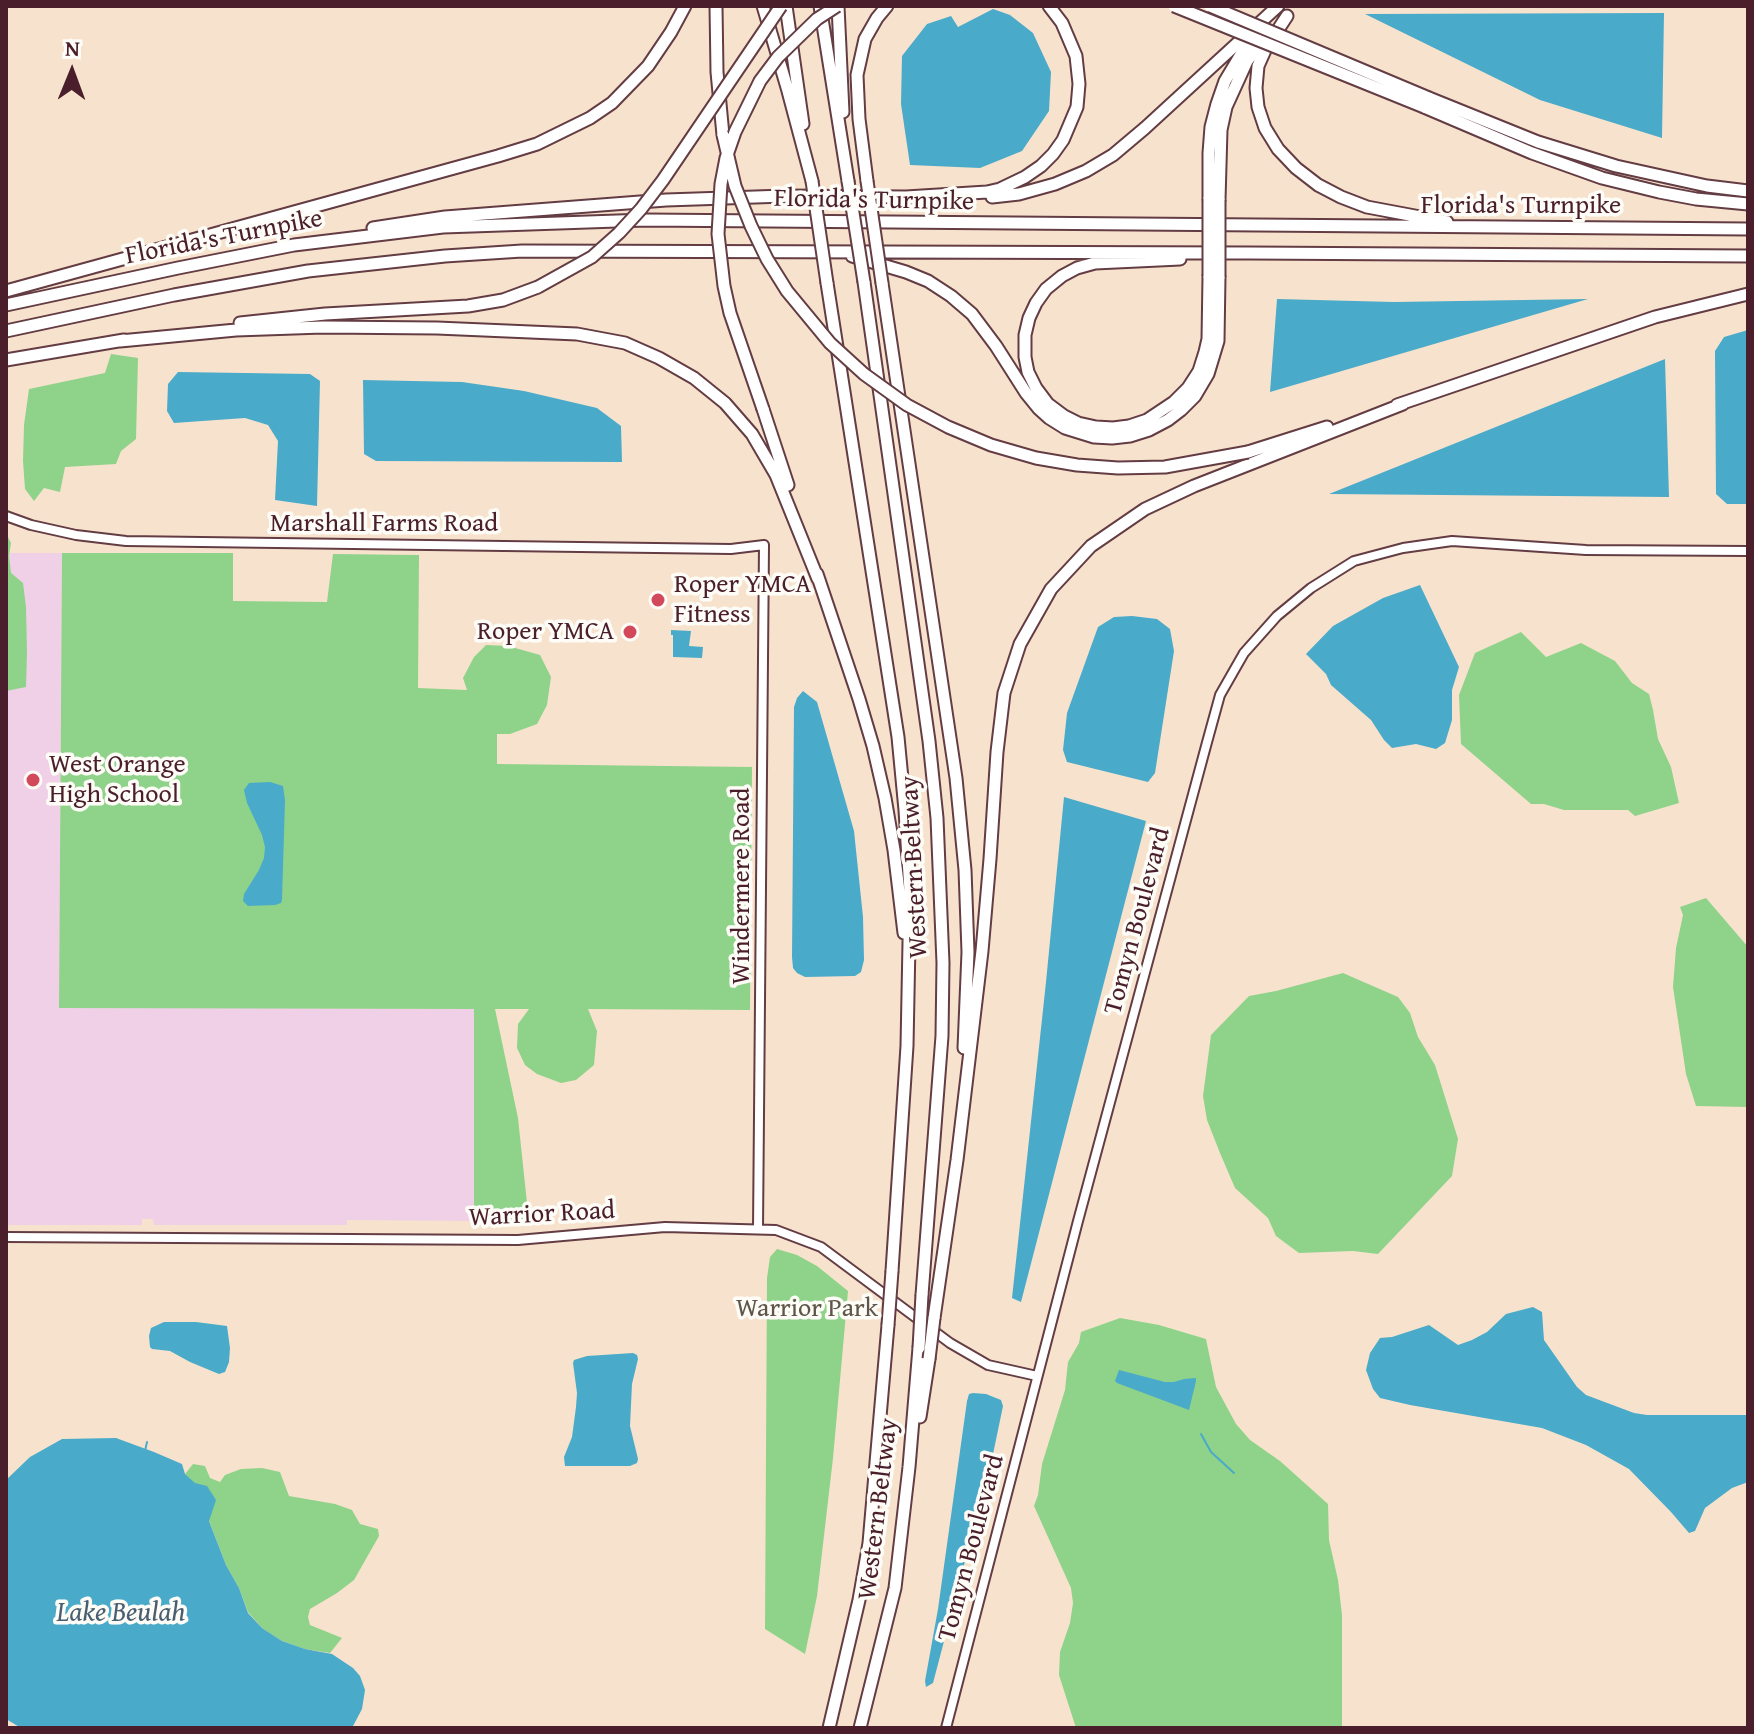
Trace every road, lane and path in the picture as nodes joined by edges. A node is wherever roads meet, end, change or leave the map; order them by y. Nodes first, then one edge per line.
1 (685, 6) edge
2 (716, 6) edge
3 (763, 6) edge
4 (784, 6) edge
5 (820, 6) edge
6 (837, 6) edge
7 (887, 6) edge
8 (1049, 6) edge
9 (1174, 6) edge
10 (1210, 6) edge
11 (1297, 6) edge
12 (1282, 9) edge
13 (1426, 102) junction
14 (812, 181) junction
15 (848, 181) junction
16 (1748, 191) edge
17 (906, 197) junction
18 (1748, 204) edge
19 (1479, 227) junction
20 (1748, 229) edge
21 (294, 245) junction
22 (836, 252) junction
23 (1250, 253) junction
24 (1748, 256) edge
25 (1214, 276) junction
26 (6, 291) edge
27 (1748, 294) edge
28 (6, 305) edge
29 (6, 331) edge
30 (120, 341) junction
31 (6, 360) edge
32 (1403, 404) junction
33 (6, 516) edge
34 (764, 545) joint
35 (1748, 551) edge
36 (818, 579) junction
37 (908, 978) junction
38 (957, 1160) junction
39 (758, 1228) junction
40 (6, 1237) edge
41 (1037, 1376) junction
42 (895, 1588) junction
43 (829, 1728) edge
44 (860, 1728) edge
45 (946, 1728) edge

1 - 26 highway
2 - 32 highway, bridge
3 - 14 highway
4 - 14 highway, Western Beltway
4 - 30 highway, bridge
5 - 15 highway, Western Beltway
6 - 15 highway
6 - 36 highway, bridge
7 - 38 highway, bridge
8 - 17 highway
9 - 13 highway, bridge
10 - 13 highway, bridge
11 - 12 highway
12 - 17 highway
12 - 19 highway
12 - 25 highway, bridge
13 - 16 highway
13 - 18 highway
14 - 37 highway, Western Beltway, bridge
15 - 42 highway, Western Beltway, bridge
17 - 21 highway
19 - 20 highway, Florida's Turnpike
19 - 21 highway, Florida's Turnpike
21 - 28 highway, Florida's Turnpike
22 - 23 highway, Florida's Turnpike
22 - 25 highway
22 - 29 highway, Florida's Turnpike
23 - 24 highway, Florida's Turnpike
23 - 25 highway
27 - 32 highway
30 - 31 highway
30 - 36 highway
32 - 38 highway
33 - 34 street, Marshall Farms Road
34 - 39 street, Windermere Road
35 - 41 street, Tomyn Boulevard
36 - 37 highway
37 - 43 highway, Western Beltway, bridge
38 - 42 highway, bridge
39 - 40 street, Warrior Road
39 - 41 street, Warrior Road
41 - 45 street, Tomyn Boulevard
42 - 44 highway, Western Beltway

